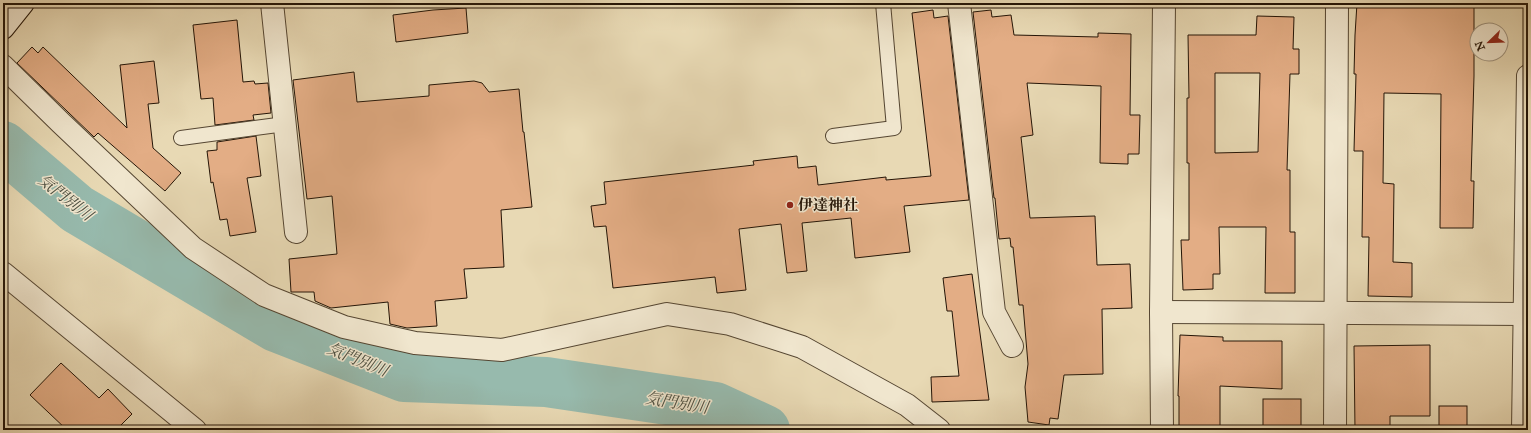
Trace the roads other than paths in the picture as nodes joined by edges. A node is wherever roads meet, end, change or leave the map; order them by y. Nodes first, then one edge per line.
1 (23, 3) edge
2 (272, 3) edge
3 (883, 3) edge
4 (959, 3) edge
5 (1164, 3) edge
6 (1338, 3) edge
7 (3, 28) edge
8 (3, 66) edge
9 (1528, 76) edge
10 (284, 124) junction
11 (833, 136) dead end
12 (181, 138) dead end
13 (296, 232) dead end
14 (3, 273) edge
15 (1161, 312) junction
16 (1334, 312) junction
17 (1526, 314) edge
18 (1012, 346) dead end
19 (195, 430) edge
20 (939, 430) edge
21 (1162, 430) edge
22 (1335, 430) edge
23 (1523, 430) edge

1 - 7 street
2 - 10 street
3 - 11 lane
4 - 18 street
5 - 15 street
6 - 16 street
8 - 20 street
9 - 17 street
10 - 12 lane
10 - 13 street
14 - 19 street
15 - 16 street
15 - 21 street
16 - 17 street
16 - 22 street
17 - 23 street

